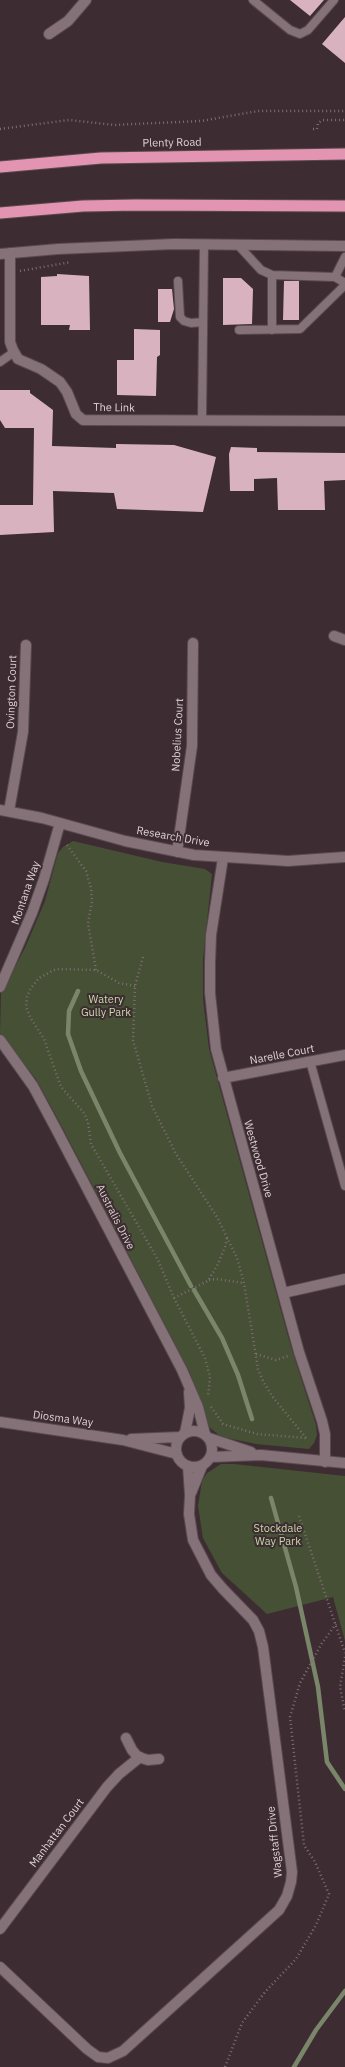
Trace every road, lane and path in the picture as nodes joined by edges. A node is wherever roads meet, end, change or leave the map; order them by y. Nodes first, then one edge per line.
1 (86, 0) edge
2 (253, 0) edge
3 (334, 0) edge
4 (49, 34) dead end
5 (345, 111) edge
6 (345, 120) edge
7 (0, 129) edge
8 (313, 129) dead end
9 (345, 154) edge
10 (0, 167) edge
11 (345, 206) edge
12 (0, 214) edge
13 (204, 244) junction
14 (238, 245) junction
15 (345, 246) edge
16 (5, 254) edge
17 (345, 257) edge
18 (73, 261) dead end
19 (10, 272) junction
20 (272, 275) junction
21 (335, 276) junction
22 (178, 281) dead end
23 (345, 284) edge
24 (203, 322) junction
25 (239, 330) dead end
26 (272, 330) junction
27 (14, 352) junction
28 (0, 362) edge
29 (202, 420) junction
30 (345, 421) edge
31 (334, 636) dead end
32 (345, 640) edge
33 (193, 643) dead end
34 (26, 645) dead end
35 (5, 810) edge
36 (60, 823) junction
37 (67, 845) dead end
38 (177, 852) junction
39 (345, 857) edge
40 (222, 858) junction
41 (143, 957) dead end
42 (7, 968) junction
43 (96, 970) junction
44 (0, 977) edge
45 (135, 986) junction
46 (0, 987) edge
47 (0, 1040) edge
48 (0, 1053) edge
49 (345, 1055) edge
50 (14, 1060) junction
51 (310, 1061) junction
52 (223, 1078) junction
53 (345, 1186) edge
54 (227, 1236) junction
55 (345, 1279) edge
56 (208, 1280) junction
57 (244, 1284) junction
58 (283, 1293) junction
59 (174, 1298) junction
60 (300, 1352) junction
61 (256, 1354) junction
62 (189, 1388) junction
63 (208, 1399) dead end
64 (210, 1405) dead end
65 (0, 1422) edge
66 (183, 1435) junction
67 (207, 1436) junction
68 (123, 1440) junction
69 (177, 1454) junction
70 (261, 1455) junction
71 (211, 1457) junction
72 (325, 1462) junction
73 (345, 1463) edge
74 (188, 1466) junction
75 (202, 1466) junction
76 (190, 1495) junction
77 (299, 1516) dead end
78 (345, 1653) edge
79 (345, 1657) edge
80 (345, 1712) edge
81 (126, 1738) dead end
82 (140, 1757) junction
83 (159, 1759) dead end
84 (0, 1929) edge
85 (0, 1967) edge

1 - 4 street
2 - 3 lane
5 - 7 path
6 - 8 path
9 - 10 highway, Plenty Road
11 - 12 highway
13 - 14 street
13 - 16 street
13 - 24 lane
14 - 15 street
14 - 20 lane
16 - 19 street
17 - 21 lane
18 - 19 path
19 - 27 street
20 - 21 lane
20 - 26 lane
21 - 23 lane
22 - 24 lane
23 - 26 lane
24 - 29 lane
25 - 26 lane
27 - 28 lane
27 - 29 street, The Link
29 - 30 street, The Link
31 - 32 street
33 - 38 street, Nobelius Court
34 - 35 street, Ovington Court
35 - 36 street, Research Drive
36 - 38 street, Research Drive
36 - 42 street, Montana Way
37 - 43 path
38 - 40 street, Research Drive
39 - 40 street, Research Drive
40 - 52 street, Westwood Drive
41 - 45 path
42 - 44 street, Montana Way
42 - 46 street, Montana Way
43 - 45 path
43 - 59 path
45 - 54 path
47 - 50 street, Australis Drive
48 - 50 street, Australis Drive
49 - 51 street, Narelle Court
50 - 62 street, Australis Drive
51 - 52 street, Narelle Court
51 - 53 lane
52 - 58 street, Westwood Drive
54 - 56 path
54 - 57 path
55 - 58 street
56 - 57 path
56 - 59 path
57 - 61 path
58 - 60 street, Westwood Drive
59 - 63 path
60 - 61 path
60 - 72 street, Westwood Drive
61 - 64 path
62 - 66 street, Australis Drive
62 - 67 street, Australis Drive
65 - 68 street, Diosma Way
66 - 67 street
66 - 68 street, Diosma Way
66 - 69 street
67 - 70 street
67 - 71 street
68 - 69 street, Diosma Way
69 - 74 street
70 - 71 street
70 - 72 street
71 - 75 street
72 - 73 street
74 - 75 street
74 - 76 street, Wagstaff Drive
75 - 76 street, Wagstaff Drive
76 - 85 street, Wagstaff Drive
77 - 78 path
79 - 80 path
81 - 82 street
82 - 83 street
82 - 84 street, Manhattan Court

